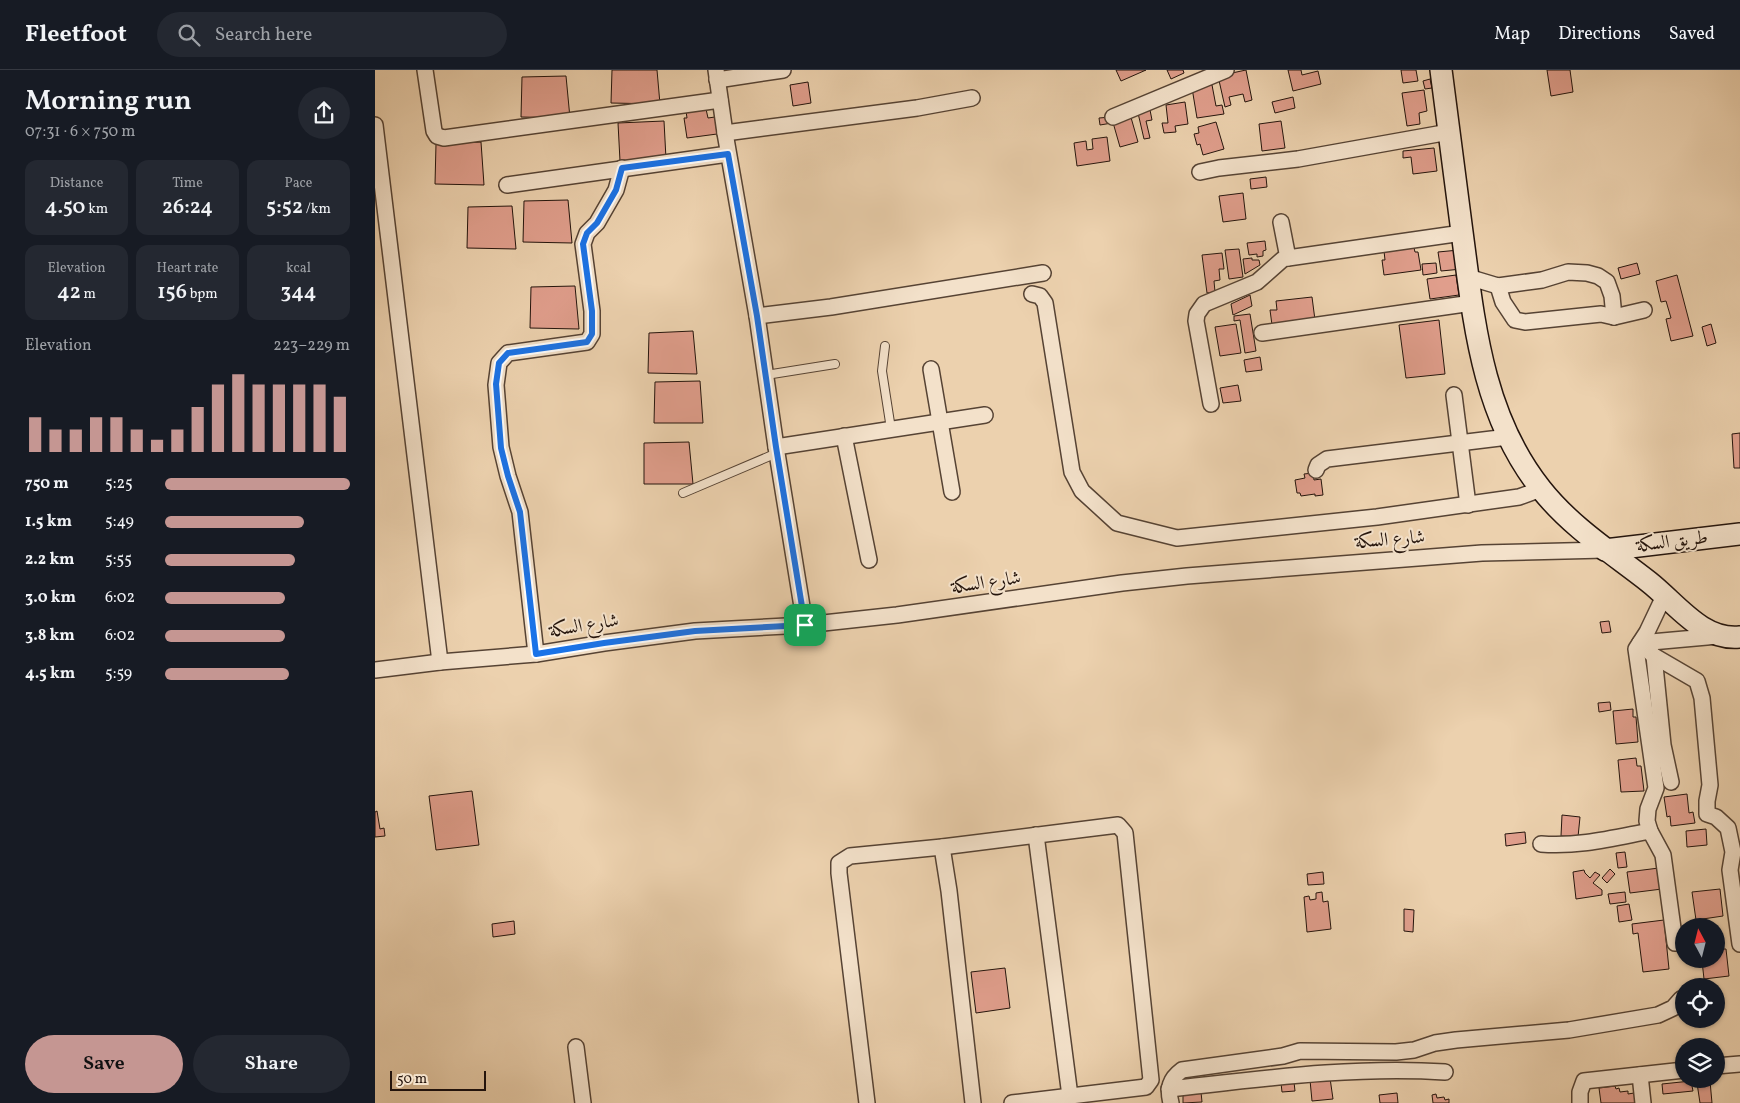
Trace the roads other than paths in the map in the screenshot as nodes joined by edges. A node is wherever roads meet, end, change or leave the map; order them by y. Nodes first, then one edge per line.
1 (425, 70) edge
2 (783, 70) edge
3 (1225, 70) edge
4 (1441, 70) edge
5 (716, 75) edge
6 (972, 98) dead end
7 (720, 100) junction
8 (1113, 117) dead end
9 (375, 125) edge
10 (1449, 132) junction
11 (725, 133) junction
12 (728, 154) junction
13 (622, 168) junction
14 (1200, 172) dead end
15 (507, 185) dead end
16 (1281, 222) dead end
17 (1462, 233) junction
18 (1288, 258) junction
19 (1043, 273) dead end
20 (1468, 277) junction
21 (1498, 286) junction
22 (1032, 294) dead end
23 (1472, 303) junction
24 (1644, 310) dead end
25 (757, 316) junction
26 (1613, 317) junction
27 (1262, 333) dead end
28 (885, 346) dead end
29 (835, 364) dead end
30 (931, 369) dead end
31 (766, 375) junction
32 (1453, 395) dead end
33 (1211, 404) dead end
34 (985, 415) dead end
35 (940, 422) junction
36 (891, 429) junction
37 (845, 436) junction
38 (1509, 437) junction
39 (1460, 442) junction
40 (777, 450) junction
41 (1316, 470) dead end
42 (1541, 489) junction
43 (952, 492) dead end
44 (683, 493) dead end
45 (1468, 505) junction
46 (1740, 534) edge
47 (1605, 550) junction
48 (869, 560) dead end
49 (1665, 594) junction
50 (805, 625) junction
51 (1718, 636) junction
52 (1740, 637) edge
53 (1640, 643) junction
54 (536, 654) junction
55 (1654, 656) junction
56 (440, 662) junction
57 (375, 670) edge
58 (1671, 782) dead end
59 (1734, 826) edge
60 (1649, 831) junction
61 (1036, 836) junction
62 (1541, 844) dead end
63 (942, 847) junction
64 (1737, 857) edge
65 (1740, 940) edge
66 (1675, 943) dead end
67 (1675, 1006) edge
68 (576, 1047) dead end
69 (1380, 1052) junction
70 (1283, 1056) junction
71 (1740, 1064) edge
72 (1725, 1065) edge
73 (1381, 1070) junction
74 (1675, 1071) edge
75 (1445, 1072) dead end
76 (1640, 1075) junction
77 (1285, 1076) junction
78 (1070, 1096) junction
79 (1170, 1096) edge
80 (1089, 1098) edge
81 (583, 1103) edge
82 (867, 1103) edge
83 (973, 1103) edge
84 (1012, 1103) edge
85 (1580, 1103) edge
86 (1643, 1103) edge

1 - 7 street
2 - 5 street
3 - 8 street
4 - 10 main road
5 - 7 street
6 - 11 street
7 - 11 street
9 - 56 street
10 - 14 street
10 - 17 main road
11 - 12 street
12 - 13 street
12 - 25 street
13 - 15 street
13 - 54 street
16 - 18 street
17 - 18 street
17 - 20 main road
18 - 33 street
19 - 25 street
20 - 21 street
20 - 23 main road
21 - 26 street
21 - 26 street
22 - 45 street
23 - 27 street
23 - 38 main road
24 - 26 street
25 - 31 street
28 - 36 lane
29 - 31 lane
30 - 35 street
31 - 40 street
32 - 39 street
34 - 35 street
35 - 36 street
35 - 43 street
36 - 37 street
37 - 40 street
37 - 48 street
38 - 39 street
38 - 42 main road
39 - 41 street
39 - 45 street
40 - 44 lane
40 - 50 street
42 - 45 street
42 - 47 main road
46 - 47 main road, طريق السكة
47 - 49 main road
47 - 50 street, شارع السكة
49 - 51 main road
49 - 53 street
50 - 54 street, شارع السكة
51 - 52 main road
51 - 53 street
53 - 55 street
53 - 60 street
54 - 56 street, شارع السكة
55 - 58 street
55 - 59 street
56 - 57 street, شارع السكة
59 - 64 street
60 - 62 street
60 - 66 street
61 - 63 street
61 - 78 street
61 - 80 street
63 - 82 street
63 - 83 street
64 - 65 street
67 - 69 street
68 - 81 street
69 - 70 street
69 - 73 street
70 - 77 street
70 - 79 street
71 - 72 street
73 - 75 street
73 - 77 street
74 - 76 street
76 - 85 street
76 - 86 street
77 - 79 street
78 - 80 street
78 - 84 street

